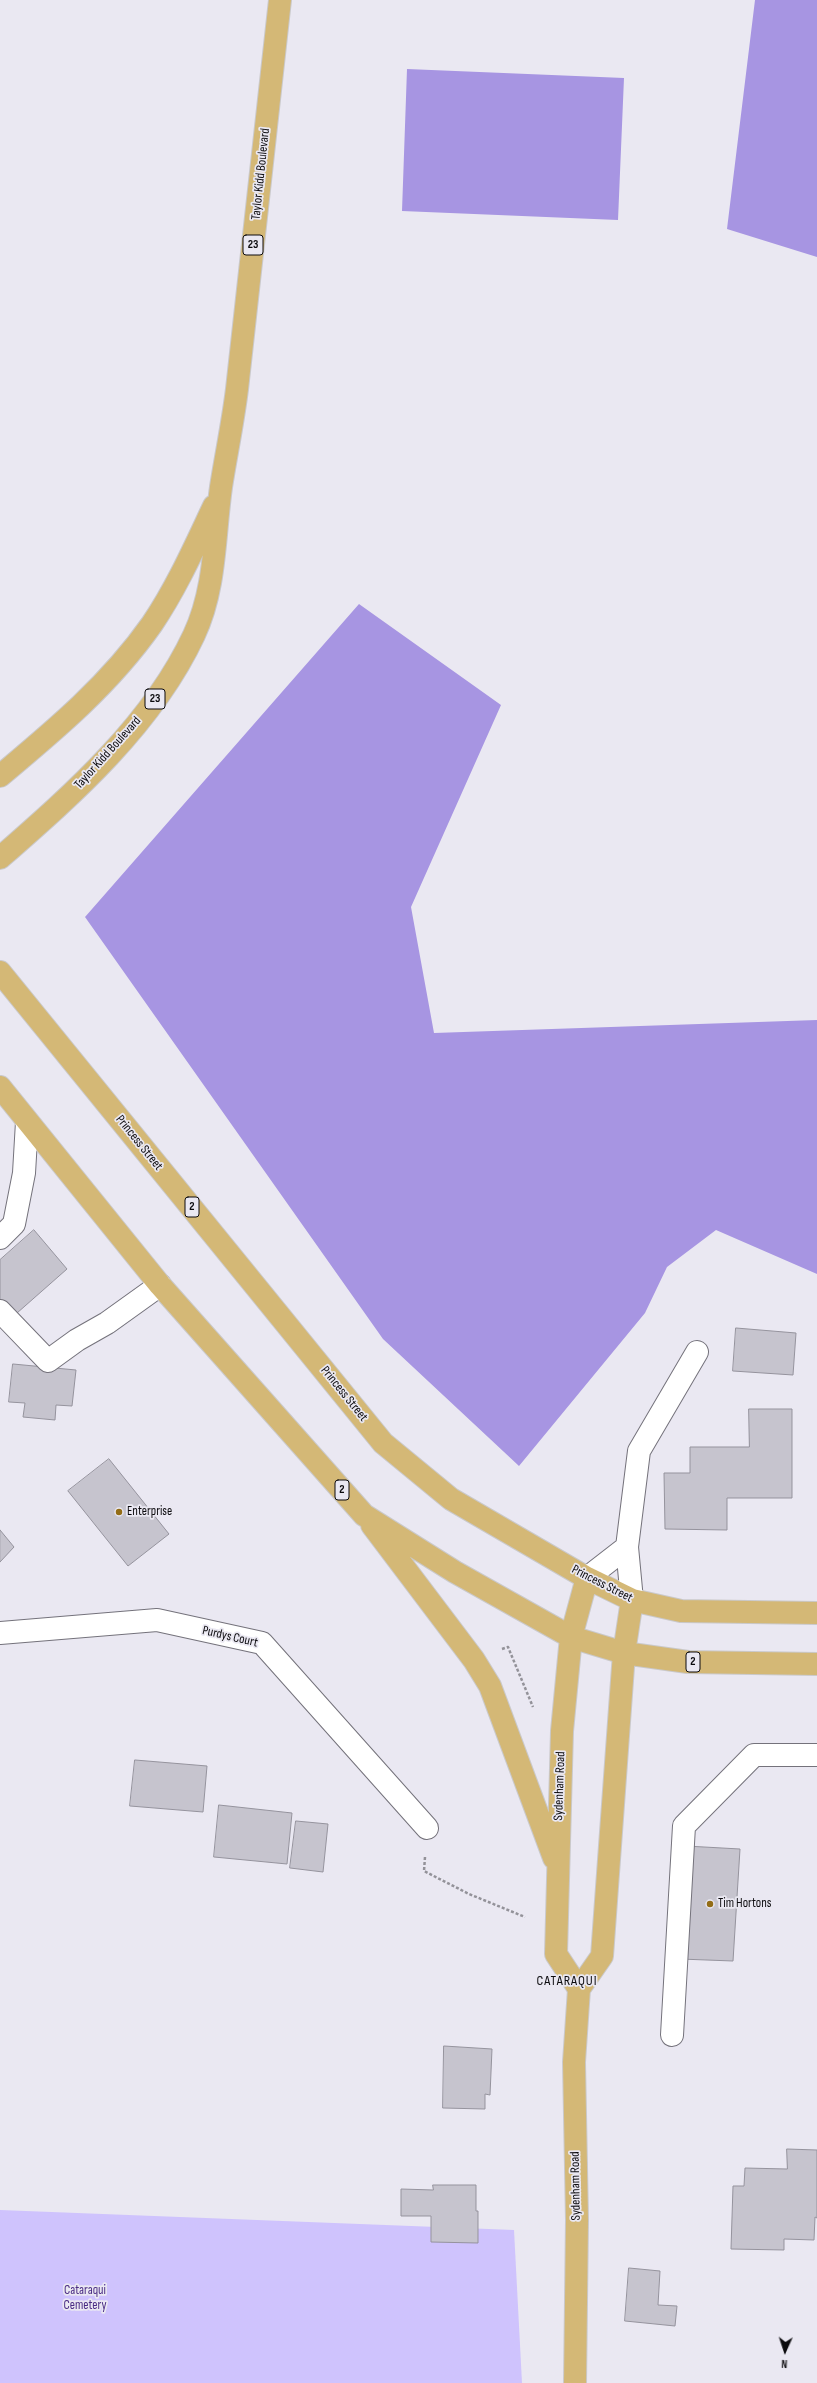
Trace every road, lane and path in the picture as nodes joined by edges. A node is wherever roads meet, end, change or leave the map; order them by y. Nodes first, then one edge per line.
1 (280, 0) edge
2 (221, 490) junction
3 (0, 776) edge
4 (0, 858) edge
5 (0, 972) edge
6 (0, 1087) edge
7 (27, 1122) junction
8 (0, 1238) edge
9 (160, 1285) junction
10 (0, 1311) edge
11 (697, 1352) dead end
12 (364, 1515) junction
13 (627, 1547) junction
14 (587, 1578) junction
15 (632, 1600) junction
16 (817, 1613) edge
17 (0, 1633) edge
18 (571, 1637) junction
19 (624, 1653) junction
20 (817, 1664) edge
21 (817, 1755) edge
22 (427, 1828) joint
23 (558, 1867) junction
24 (525, 1917) dead end
25 (579, 1989) junction
26 (672, 2036) dead end
27 (575, 2383) edge

1 - 2 main road, Taylor Kidd Boulevard / 23
2 - 3 main road, Taylor Kidd Boulevard / 23
2 - 4 main road, Taylor Kidd Boulevard / 23
5 - 14 main road, Princess Street / 2
6 - 7 main road, 2
7 - 8 street
7 - 9 main road, 2
9 - 10 street
9 - 12 main road, 2
11 - 13 street
12 - 18 main road, 2
12 - 23 main road
13 - 14 street
13 - 15 street
14 - 15 main road, Princess Street / 2
14 - 18 main road, Sydenham Road
15 - 16 main road, Princess Street / 2
15 - 19 main road
17 - 22 street, Purdys Court
18 - 19 main road, 2
18 - 23 main road, Sydenham Road
19 - 20 main road, 2
19 - 25 main road
21 - 26 street
22 - 24 path
23 - 25 main road, Sydenham Road
25 - 27 main road, Sydenham Road

